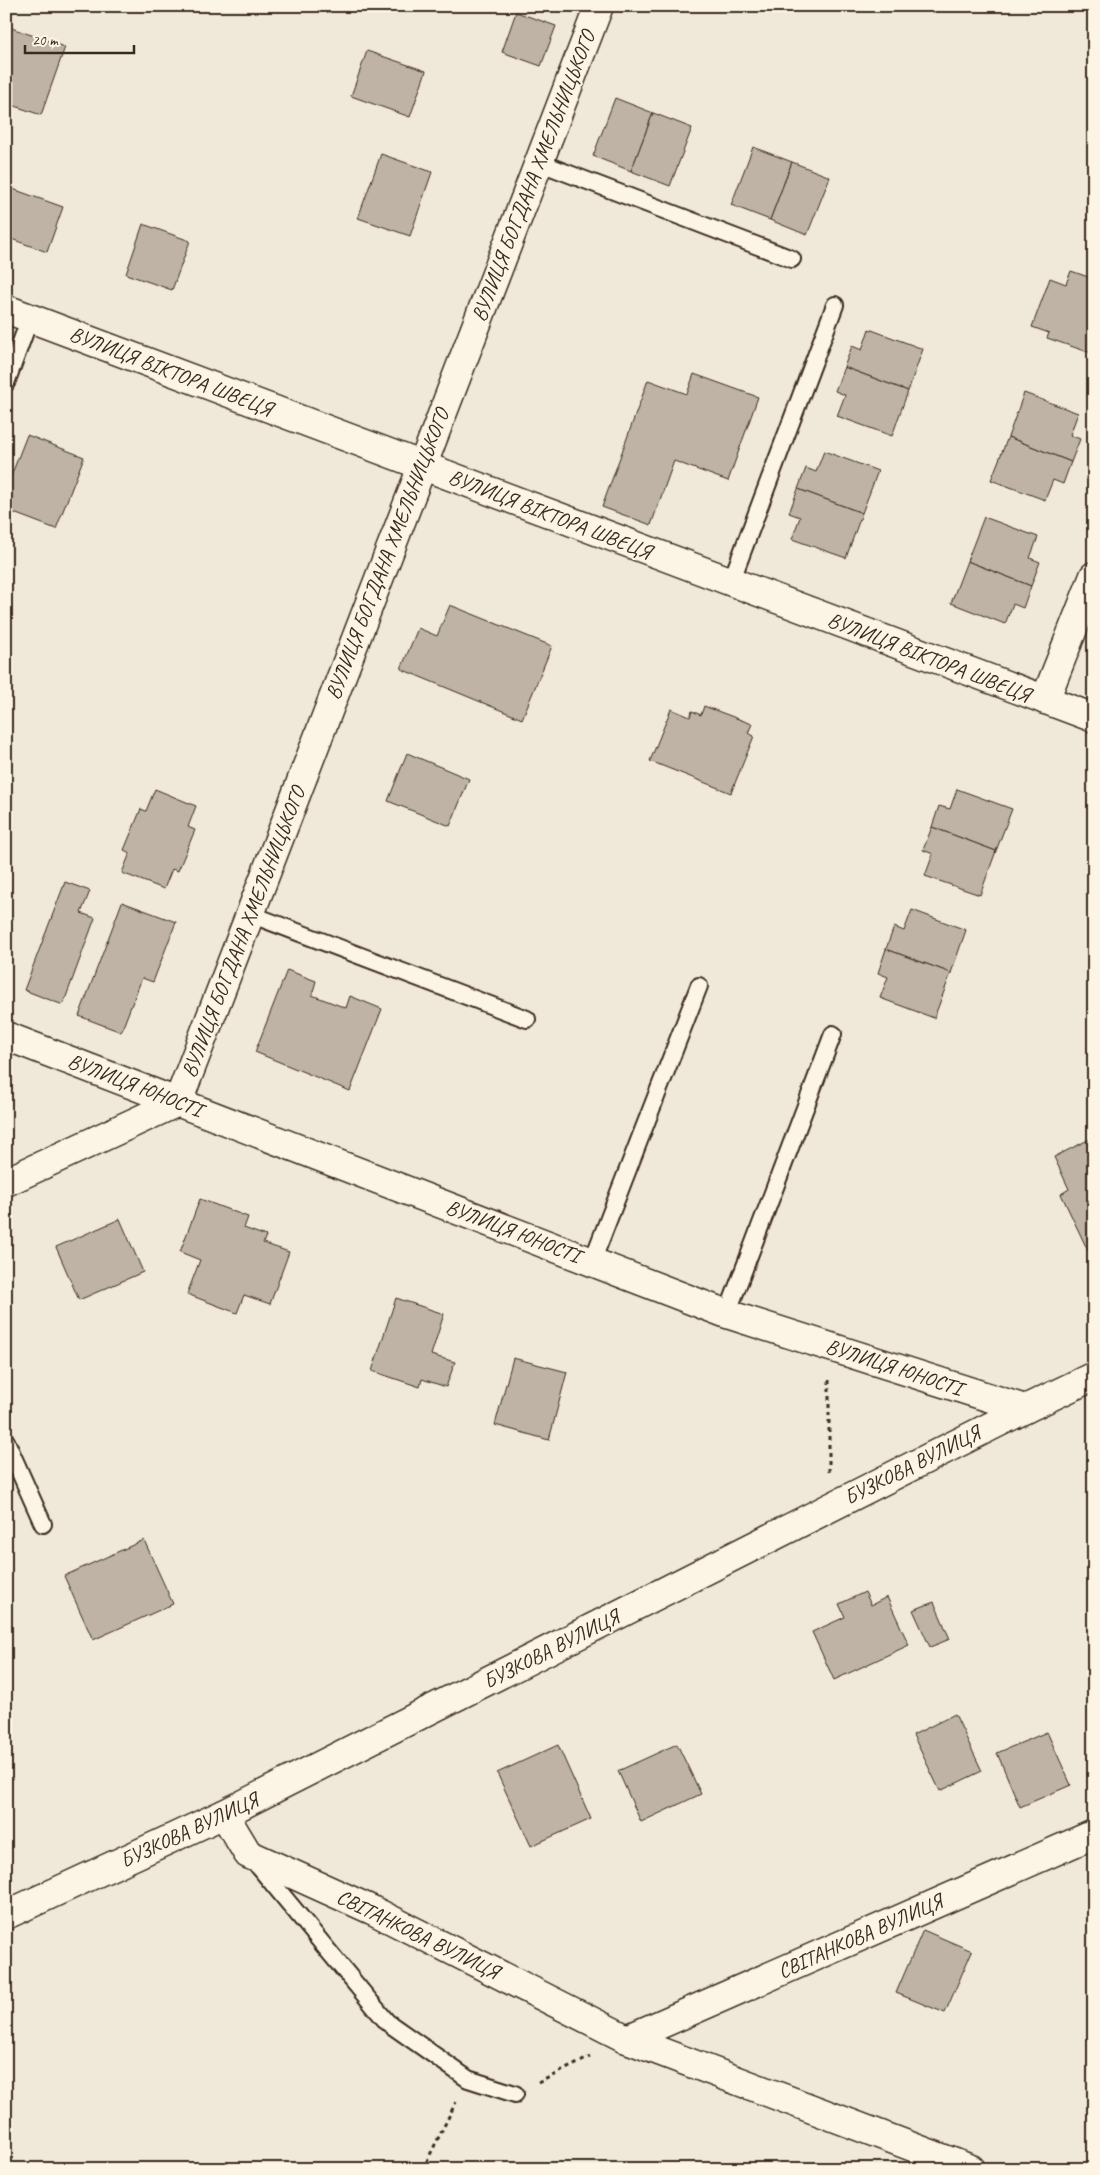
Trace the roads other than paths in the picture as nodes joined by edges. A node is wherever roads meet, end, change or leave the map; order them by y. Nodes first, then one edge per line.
1 (599, 6) edge
2 (538, 162) junction
3 (792, 259) dead end
4 (835, 306) dead end
5 (18, 313) edge
6 (6, 383) edge
7 (421, 465) junction
8 (1094, 576) edge
9 (731, 582) junction
10 (1045, 700) junction
11 (1094, 718) edge
12 (250, 914) junction
13 (699, 986) dead end
14 (526, 1019) dead end
15 (833, 1034) dead end
16 (6, 1036) edge
17 (178, 1102) junction
18 (6, 1182) edge
19 (592, 1262) junction
20 (727, 1314) junction
21 (1094, 1376) edge
22 (1025, 1408) junction
23 (6, 1441) edge
24 (43, 1524) dead end
25 (224, 1814) junction
26 (1094, 1834) edge
27 (248, 1854) junction
28 (6, 1916) edge
29 (627, 2039) junction
30 (514, 2094) road end
31 (971, 2169) edge

1 - 2 street, ВУЛИЦЯ БОГДАНА ХМЕЛЬНИЦЬКОГО
2 - 3 lane
2 - 7 street, ВУЛИЦЯ БОГДАНА ХМЕЛЬНИЦЬКОГО
4 - 9 lane
5 - 6 lane
5 - 7 street, ВУЛИЦЯ ВІКТОРА ШВЕЦЯ
7 - 9 street, ВУЛИЦЯ ВІКТОРА ШВЕЦЯ
7 - 12 street, ВУЛИЦЯ БОГДАНА ХМЕЛЬНИЦЬКОГО
8 - 10 street
9 - 10 street, ВУЛИЦЯ ВІКТОРА ШВЕЦЯ
10 - 11 street, ВУЛИЦЯ ВІКТОРА ШВЕЦЯ
12 - 14 lane
12 - 17 street, ВУЛИЦЯ БОГДАНА ХМЕЛЬНИЦЬКОГО
13 - 19 lane
15 - 20 lane
16 - 17 street, ВУЛИЦЯ ЮНОСТІ
17 - 18 street
17 - 19 street, ВУЛИЦЯ ЮНОСТІ
19 - 20 street, ВУЛИЦЯ ЮНОСТІ
20 - 22 street, ВУЛИЦЯ ЮНОСТІ
21 - 22 street, БУЗКОВА ВУЛИЦЯ
22 - 25 street, БУЗКОВА ВУЛИЦЯ
23 - 24 lane
25 - 27 street
25 - 28 street, БУЗКОВА ВУЛИЦЯ
26 - 29 street, СВІТАНКОВА ВУЛИЦЯ
27 - 29 street, СВІТАНКОВА ВУЛИЦЯ
27 - 30 lane
29 - 31 street, СВІТАНКОВА ВУЛИЦЯ

